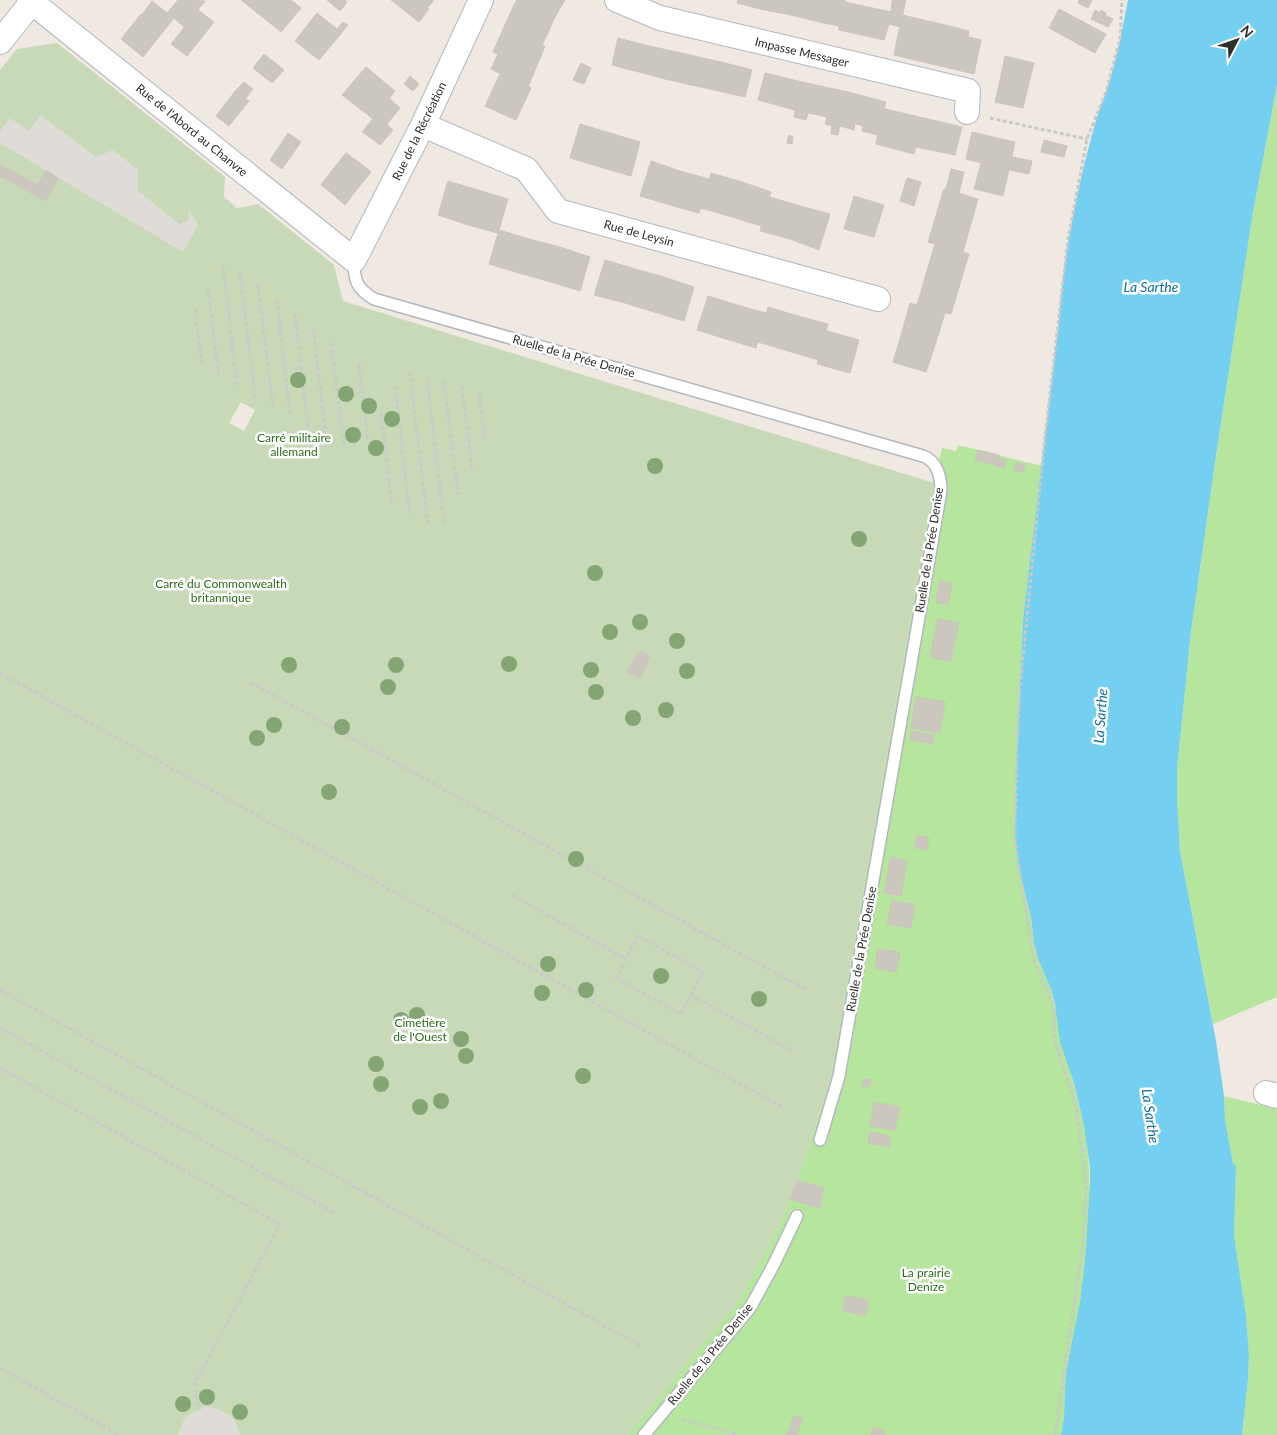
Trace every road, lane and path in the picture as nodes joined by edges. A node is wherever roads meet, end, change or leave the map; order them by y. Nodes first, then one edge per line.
1 (481, 0) edge
2 (617, 0) edge
3 (1122, 0) edge
4 (30, 1) edge
5 (0, 42) edge
6 (967, 112) joint
7 (423, 125) junction
8 (1087, 140) junction
9 (354, 260) junction
10 (223, 265) dead end
11 (240, 271) dead end
12 (258, 285) dead end
13 (208, 288) dead end
14 (878, 299) dead end
15 (276, 300) dead end
16 (195, 309) dead end
17 (295, 314) dead end
18 (313, 328) dead end
19 (332, 343) dead end
20 (359, 364) dead end
21 (202, 368) dead end
22 (410, 372) dead end
23 (219, 377) dead end
24 (427, 377) dead end
25 (444, 382) dead end
26 (395, 386) dead end
27 (237, 387) dead end
28 (462, 387) dead end
29 (479, 391) dead end
30 (255, 397) dead end
31 (272, 407) dead end
32 (382, 413) dead end
33 (290, 417) dead end
34 (308, 427) dead end
35 (326, 437) dead end
36 (368, 440) dead end
37 (485, 442) dead end
38 (344, 447) dead end
39 (472, 469) dead end
40 (458, 495) dead end
41 (392, 505) dead end
42 (410, 516) dead end
43 (444, 522) dead end
44 (428, 526) dead end
45 (0, 673) edge
46 (250, 682) dead end
47 (512, 895) dead end
48 (626, 959) junction
49 (0, 990) edge
50 (806, 990) dead end
51 (691, 995) junction
52 (0, 1028) edge
53 (794, 1052) dead end
54 (0, 1068) edge
55 (782, 1107) dead end
56 (820, 1140) dead end
57 (335, 1213) dead end
58 (797, 1216) dead end
59 (642, 1346) dead end
60 (0, 1368) edge
61 (198, 1409) dead end
62 (662, 1414) junction
63 (119, 1435) edge
64 (644, 1435) edge
65 (738, 1435) edge
66 (1055, 1435) edge

1 - 7 street, Rue de la Récréation
2 - 6 street, Impasse Messager
3 - 8 path
4 - 5 street
4 - 9 street, Rue de l'Abord au Chanvre
6 - 8 path
7 - 9 street, Rue de la Récréation
7 - 14 street, Rue de Leysin
8 - 66 path
9 - 56 lane, Ruelle de la Prée Denise
10 - 27 path
11 - 30 path
12 - 31 path
13 - 23 path
15 - 33 path
16 - 21 path
17 - 34 path
18 - 35 path
19 - 38 path
20 - 36 path
22 - 44 path
24 - 43 path
25 - 40 path
26 - 42 path
28 - 39 path
29 - 37 path
32 - 41 path
45 - 55 path
46 - 50 path
47 - 48 path
48 - 51 path
48 - 51 path
49 - 59 path
51 - 53 path
52 - 57 path
54 - 61 path
58 - 62 lane, Ruelle de la Prée Denise
60 - 63 path
62 - 64 lane, Ruelle de la Prée Denise
62 - 65 path

